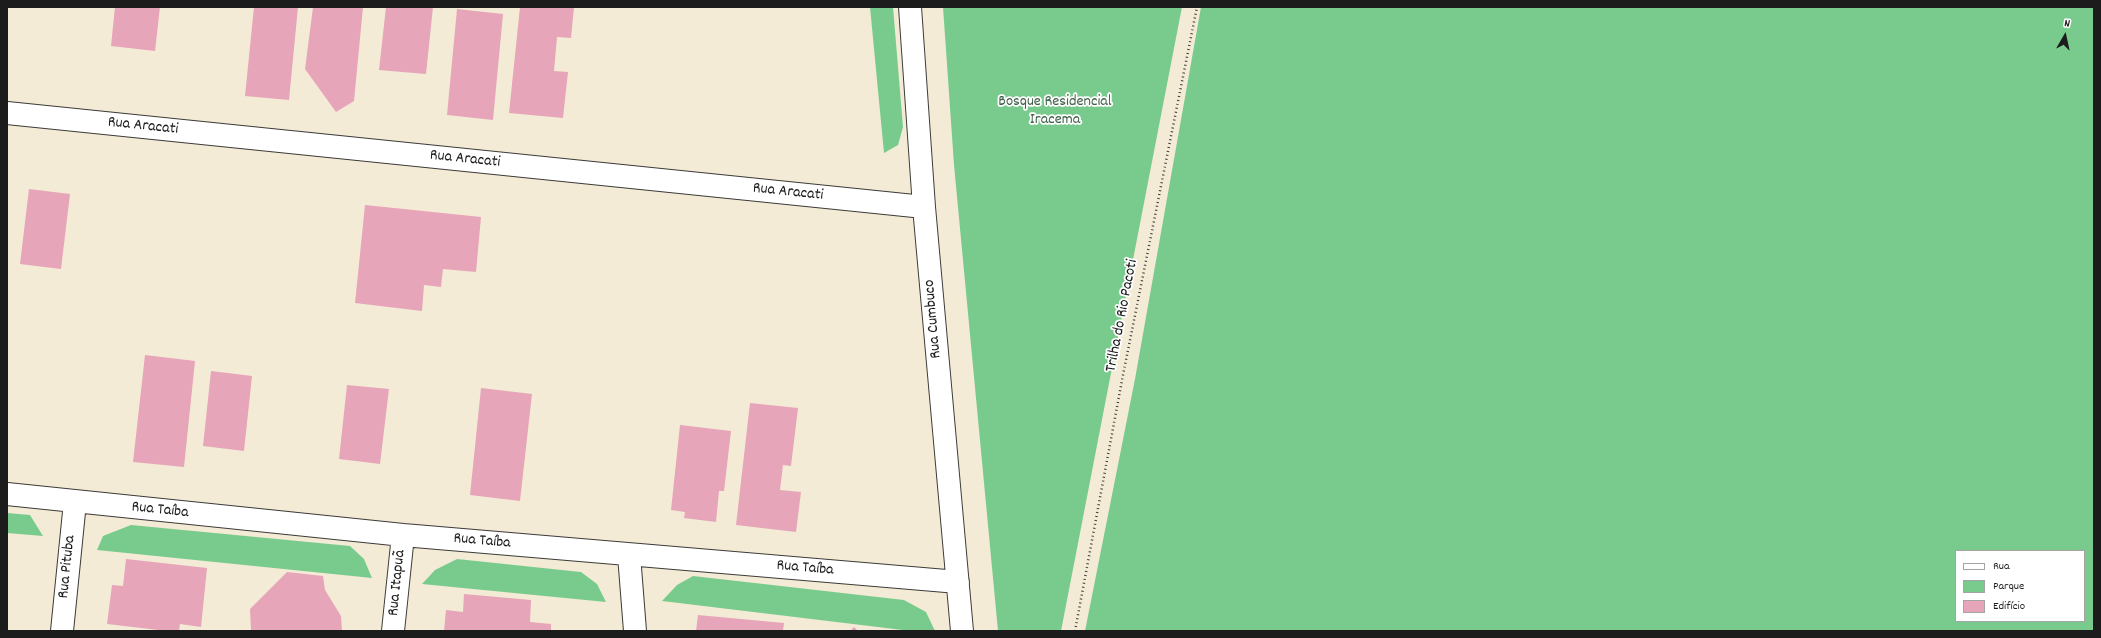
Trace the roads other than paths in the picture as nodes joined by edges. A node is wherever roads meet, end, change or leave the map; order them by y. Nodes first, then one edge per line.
1 (910, 7) edge
2 (7, 113) edge
3 (924, 207) junction
4 (7, 494) edge
5 (75, 502) junction
6 (403, 535) junction
7 (629, 555) junction
8 (958, 582) junction
9 (62, 631) edge
10 (393, 631) edge
11 (635, 631) edge
12 (962, 631) edge

1 - 3 street, Rua Cumbuco
2 - 3 street, Rua Aracati
3 - 8 street, Rua Cumbuco
4 - 5 street, Rua Taíba
5 - 6 street, Rua Taíba
5 - 9 street, Rua Pituba
6 - 7 street, Rua Taíba
6 - 10 street, Rua Itapuã
7 - 8 street, Rua Taíba
7 - 11 street
8 - 12 street, Rua Cumbuco

